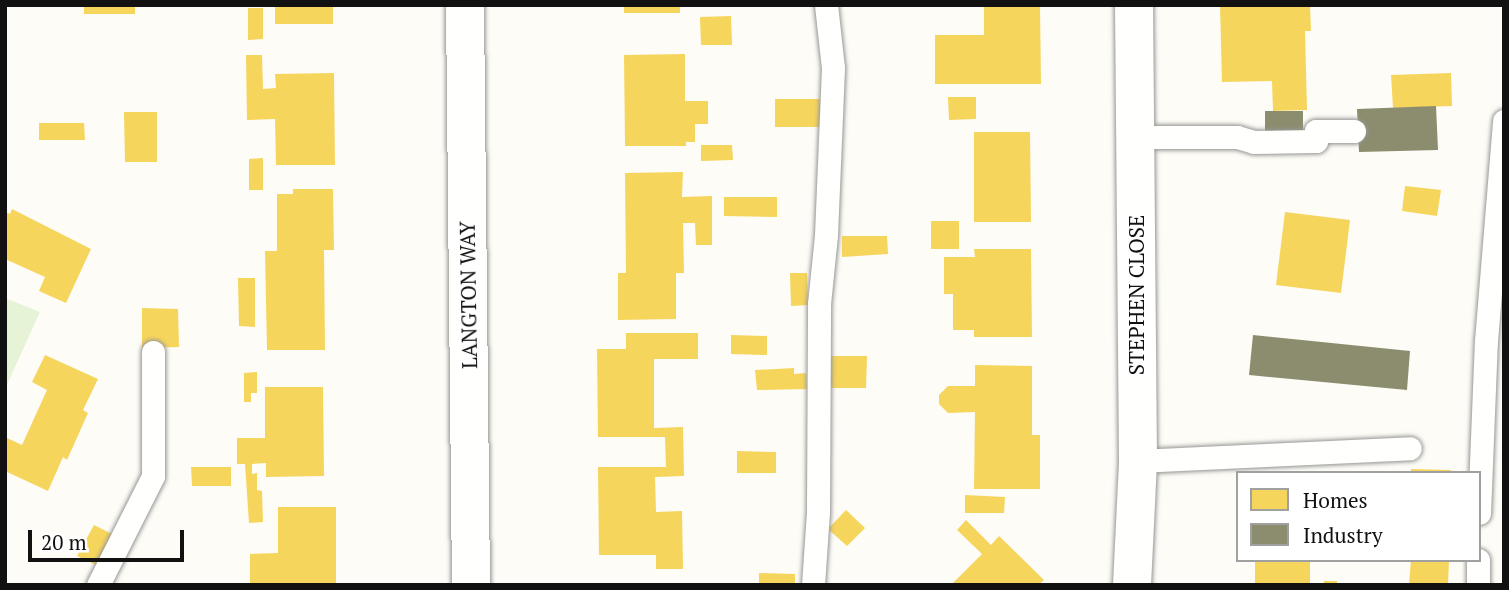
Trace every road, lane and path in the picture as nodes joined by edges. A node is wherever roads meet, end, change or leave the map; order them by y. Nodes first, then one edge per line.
1 (465, 5) edge
2 (825, 5) edge
3 (1134, 5) edge
4 (1504, 121) edge
5 (1354, 131) dead end
6 (1135, 137) junction
7 (153, 352) dead end
8 (1410, 448) dead end
9 (1138, 461) junction
10 (1481, 471) edge
11 (1478, 562) edge
12 (98, 585) edge
13 (471, 585) edge
14 (813, 585) edge
15 (1132, 585) edge
16 (1478, 585) edge

1 - 13 street, LANGTON WAY
2 - 14 lane
3 - 6 street, STEPHEN CLOSE
4 - 10 lane
5 - 6 lane
6 - 9 street, STEPHEN CLOSE
7 - 12 lane
8 - 9 lane
9 - 15 street, STEPHEN CLOSE
11 - 16 lane

